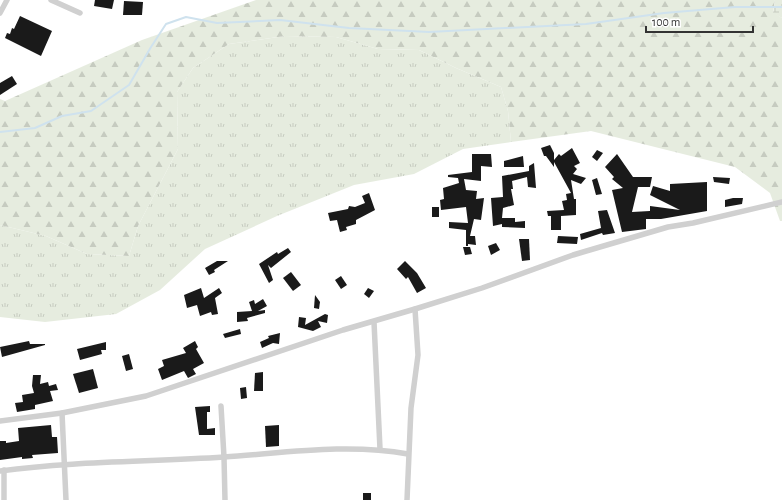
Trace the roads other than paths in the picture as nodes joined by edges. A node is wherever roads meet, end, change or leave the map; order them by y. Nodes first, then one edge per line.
1 (7, 0) edge
2 (51, 0) edge
3 (80, 12) dead end
4 (0, 14) edge
5 (782, 202) edge
6 (415, 310) junction
7 (374, 322) junction
8 (221, 406) dead end
9 (62, 413) junction
10 (0, 420) edge
11 (380, 449) junction
12 (408, 454) junction
13 (224, 457) junction
14 (65, 464) junction
15 (2, 470) edge
16 (4, 500) edge
17 (66, 500) edge
18 (225, 500) edge
19 (407, 500) edge

1 - 4 street
2 - 3 street
5 - 6 street
6 - 7 street
6 - 12 street
7 - 9 street
7 - 11 street
8 - 13 street
9 - 10 street
9 - 14 street
11 - 12 street
11 - 13 street
12 - 19 street
13 - 14 street
13 - 18 street
14 - 15 street
14 - 17 street
15 - 16 street

